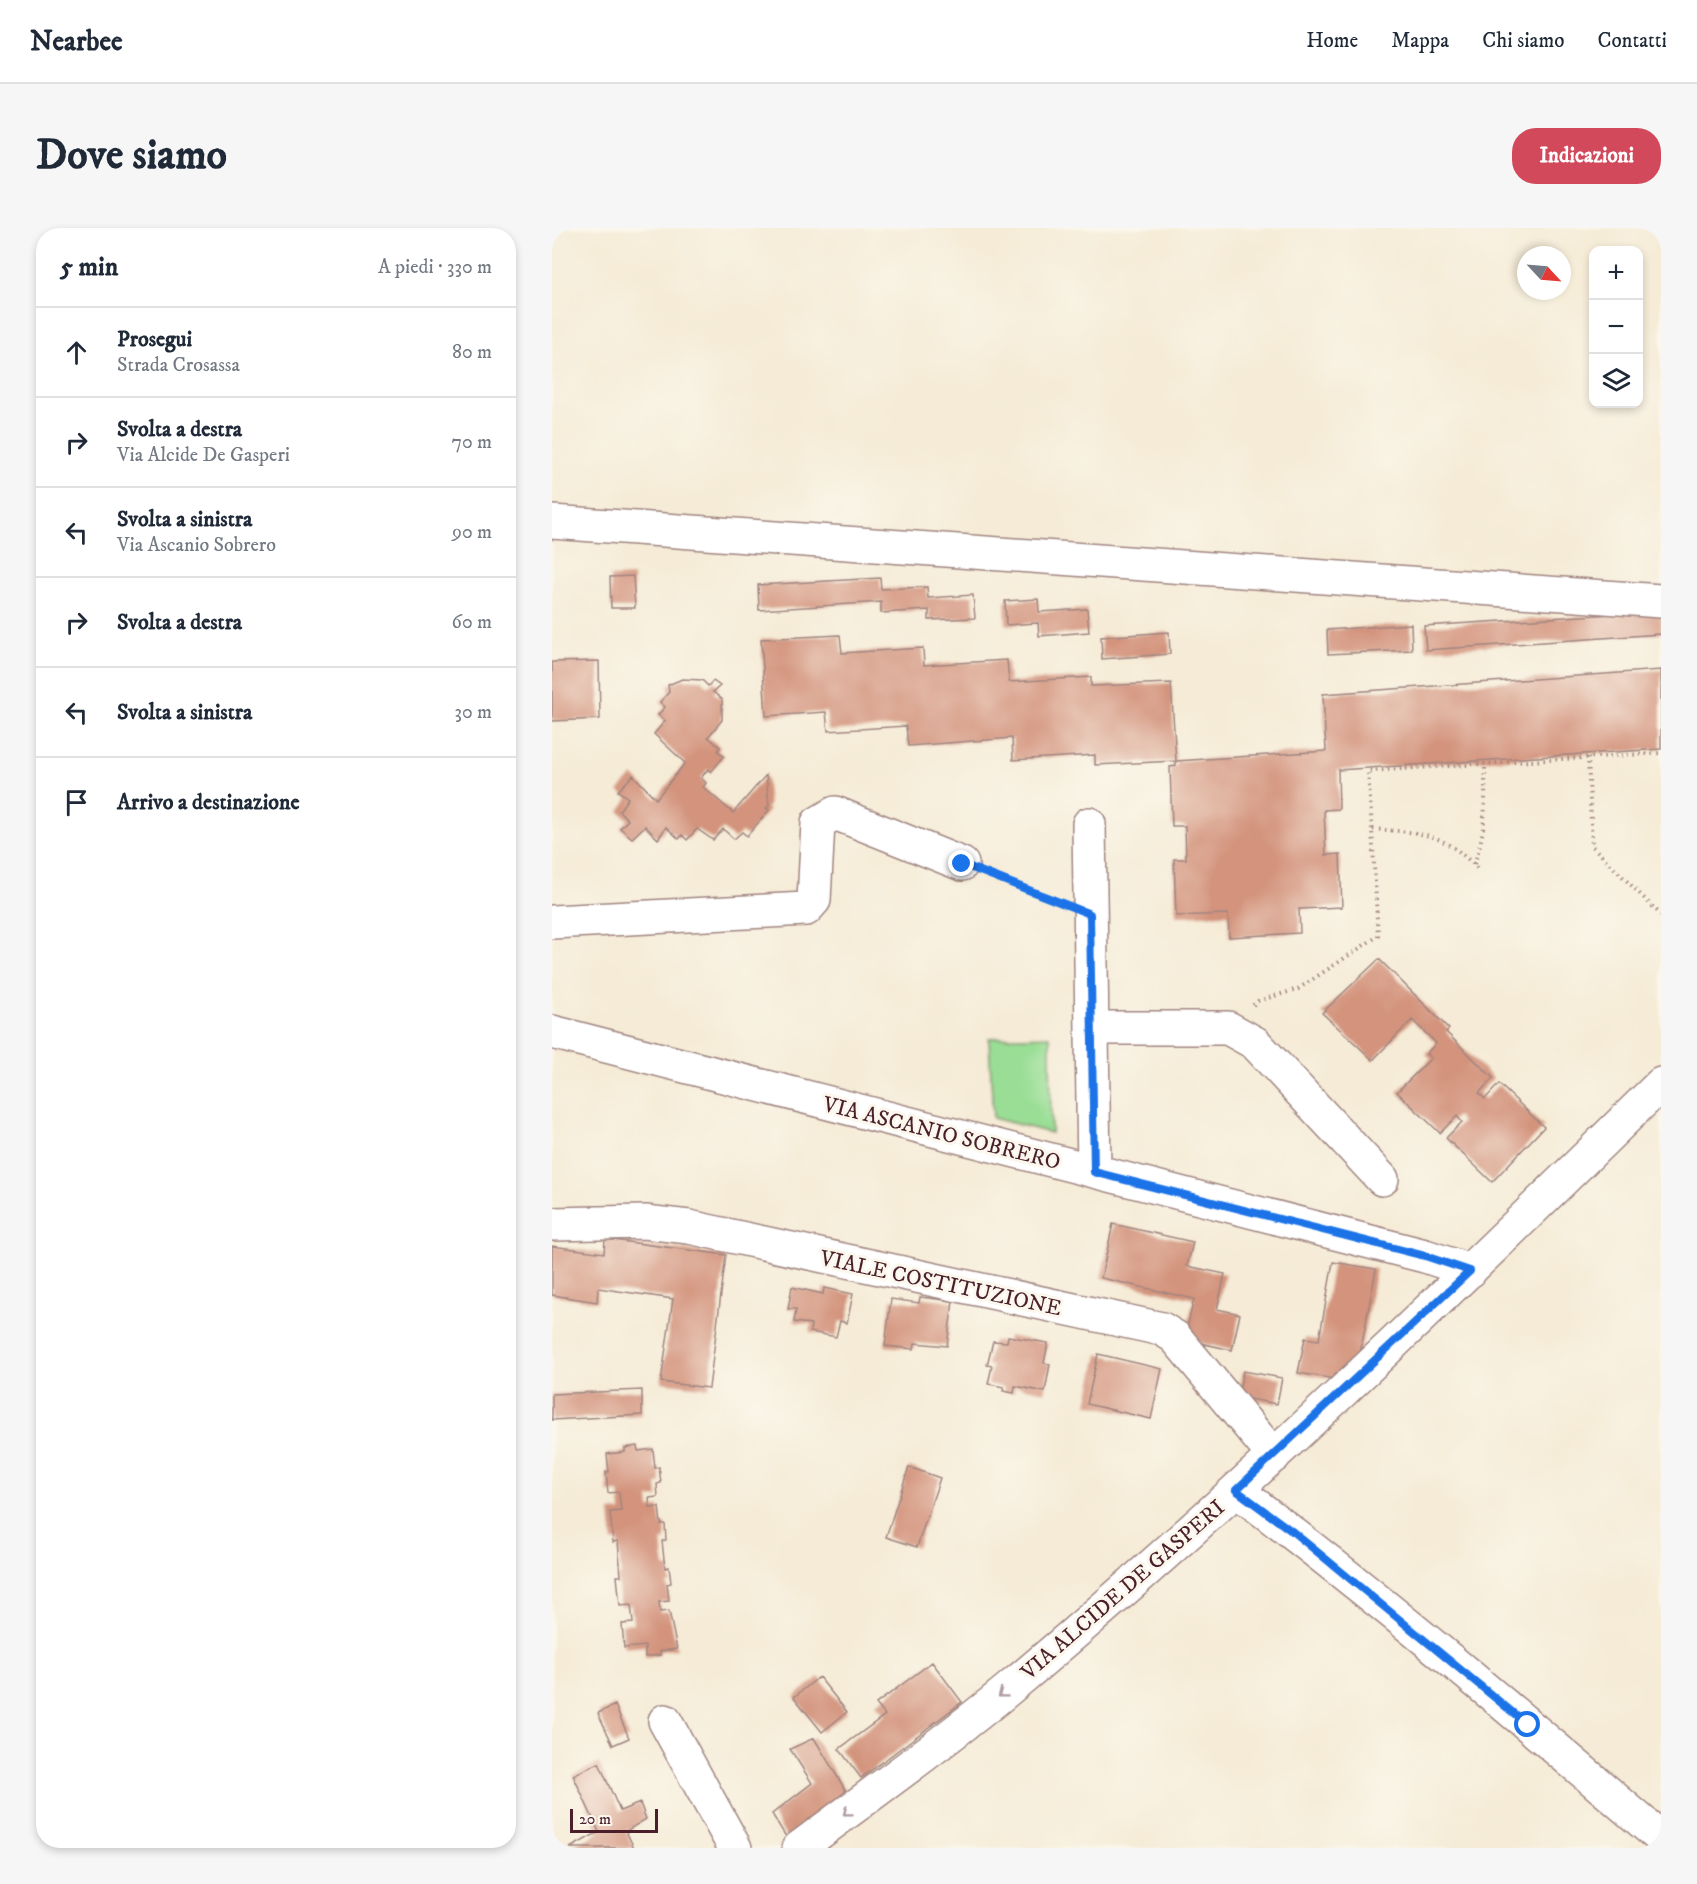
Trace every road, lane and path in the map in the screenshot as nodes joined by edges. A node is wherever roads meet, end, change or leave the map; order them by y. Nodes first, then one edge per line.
1 (552, 522) edge
2 (1661, 601) edge
3 (1661, 753) edge
4 (1588, 757) junction
5 (1485, 764) junction
6 (1089, 824) dead end
7 (1372, 829) junction
8 (962, 864) joint
9 (1474, 864) junction
10 (1480, 871) dead end
11 (1090, 914) junction
12 (1661, 915) edge
13 (552, 921) edge
14 (1092, 1028) junction
15 (1228, 1028) junction
16 (552, 1032) edge
17 (1661, 1084) edge
18 (1094, 1172) junction
19 (1382, 1179) dead end
20 (552, 1224) edge
21 (1470, 1271) junction
22 (1274, 1456) junction
23 (1236, 1490) junction
24 (664, 1721) dead end
25 (1661, 1838) edge
26 (735, 1848) edge
27 (799, 1848) edge

1 - 2 street
3 - 4 path
4 - 5 path
4 - 12 path
5 - 7 path
5 - 9 path
6 - 11 street
7 - 9 path
7 - 15 path
8 - 11 path
8 - 13 street
9 - 10 path
11 - 14 street
14 - 15 street
14 - 18 street
15 - 19 street
16 - 18 street, VIA ASCANIO SOBRERO
17 - 21 street, VIA ALCIDE DE GASPERI
18 - 21 street, VIA ASCANIO SOBRERO
20 - 22 street, VIALE COSTITUZIONE
21 - 22 street, VIA ALCIDE DE GASPERI
22 - 23 street, VIA ALCIDE DE GASPERI
23 - 25 street
23 -> 27 street, VIA ALCIDE DE GASPERI
24 - 26 street

